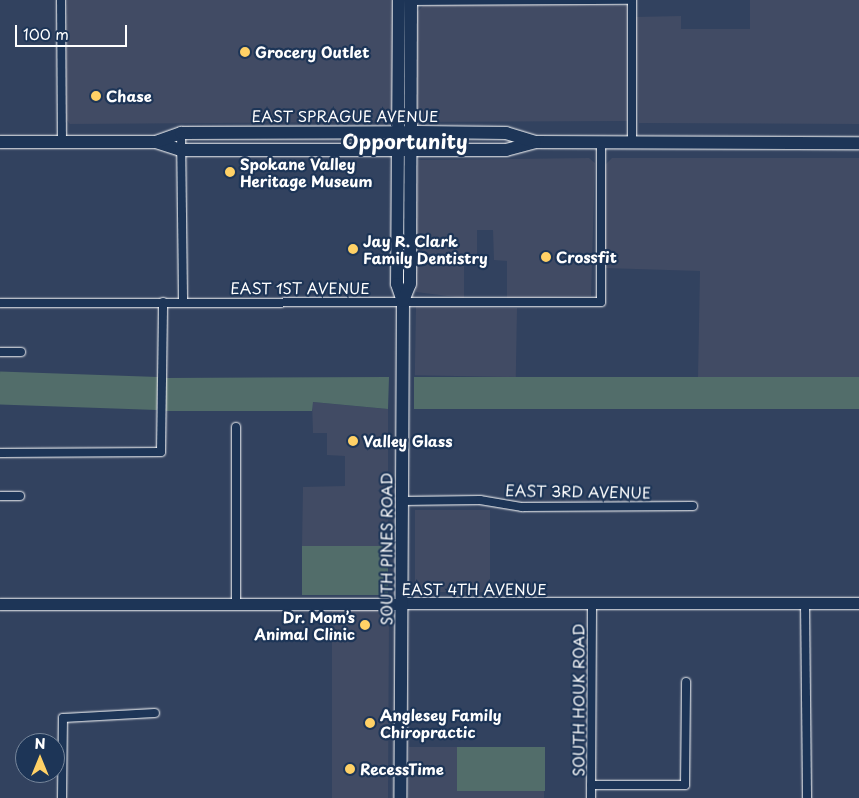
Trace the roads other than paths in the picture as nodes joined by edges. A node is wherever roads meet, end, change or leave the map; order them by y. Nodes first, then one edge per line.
1 (61, 0) edge
2 (407, 0) edge
3 (632, 0) edge
4 (405, 132) junction
5 (181, 133) junction
6 (0, 142) edge
7 (62, 142) junction
8 (156, 142) junction
9 (535, 142) junction
10 (601, 142) junction
11 (632, 142) junction
12 (859, 142) edge
13 (181, 150) junction
14 (404, 150) junction
15 (403, 301) junction
16 (163, 302) junction
17 (0, 303) edge
18 (183, 303) junction
19 (0, 352) edge
20 (21, 352) dead end
21 (236, 426) dead end
22 (0, 453) edge
23 (0, 496) edge
24 (20, 496) dead end
25 (402, 501) junction
26 (693, 506) dead end
27 (592, 603) junction
28 (805, 603) junction
29 (859, 603) edge
30 (0, 604) edge
31 (236, 604) junction
32 (402, 604) junction
33 (686, 682) dead end
34 (155, 713) dead end
35 (591, 784) junction
36 (62, 798) edge
37 (400, 798) edge
38 (591, 798) edge
39 (807, 798) edge

1 - 7 street
2 - 3 street
2 - 4 main road, SOUTH PINES ROAD
3 - 11 street
4 - 5 main road, EAST SPRAGUE AVENUE
4 - 9 main road, EAST SPRAGUE AVENUE
4 - 14 main road, SOUTH PINES ROAD
5 - 8 main road, EAST SPRAGUE AVENUE
5 - 13 street
6 - 7 main road, EAST SPRAGUE AVENUE
7 - 8 main road, EAST SPRAGUE AVENUE
8 - 13 main road, EAST SPRAGUE AVENUE
9 - 10 main road, EAST SPRAGUE AVENUE
9 - 14 main road, EAST SPRAGUE AVENUE
10 - 11 main road, EAST SPRAGUE AVENUE
10 - 15 street, EAST 1ST AVENUE
11 - 12 main road, EAST SPRAGUE AVENUE
13 - 14 main road, EAST SPRAGUE AVENUE
13 - 18 street
14 - 15 main road, SOUTH PINES ROAD
15 - 18 street, EAST 1ST AVENUE
15 - 25 main road, SOUTH PINES ROAD
16 - 17 street, EAST 1ST AVENUE
16 - 18 street, EAST 1ST AVENUE
16 - 22 street
19 - 20 street
21 - 31 street
23 - 24 street
25 - 26 street, EAST 3RD AVENUE
25 - 32 main road, SOUTH PINES ROAD
27 - 28 street, EAST 4TH AVENUE
27 - 32 street, EAST 4TH AVENUE
27 - 35 street, SOUTH HOUK ROAD
28 - 29 street, EAST 4TH AVENUE
28 - 39 street
30 - 31 street, EAST 4TH AVENUE
31 - 32 street, EAST 4TH AVENUE
32 - 37 main road, SOUTH PINES ROAD
33 - 35 street
34 - 36 street
35 - 38 street, SOUTH HOUK ROAD

